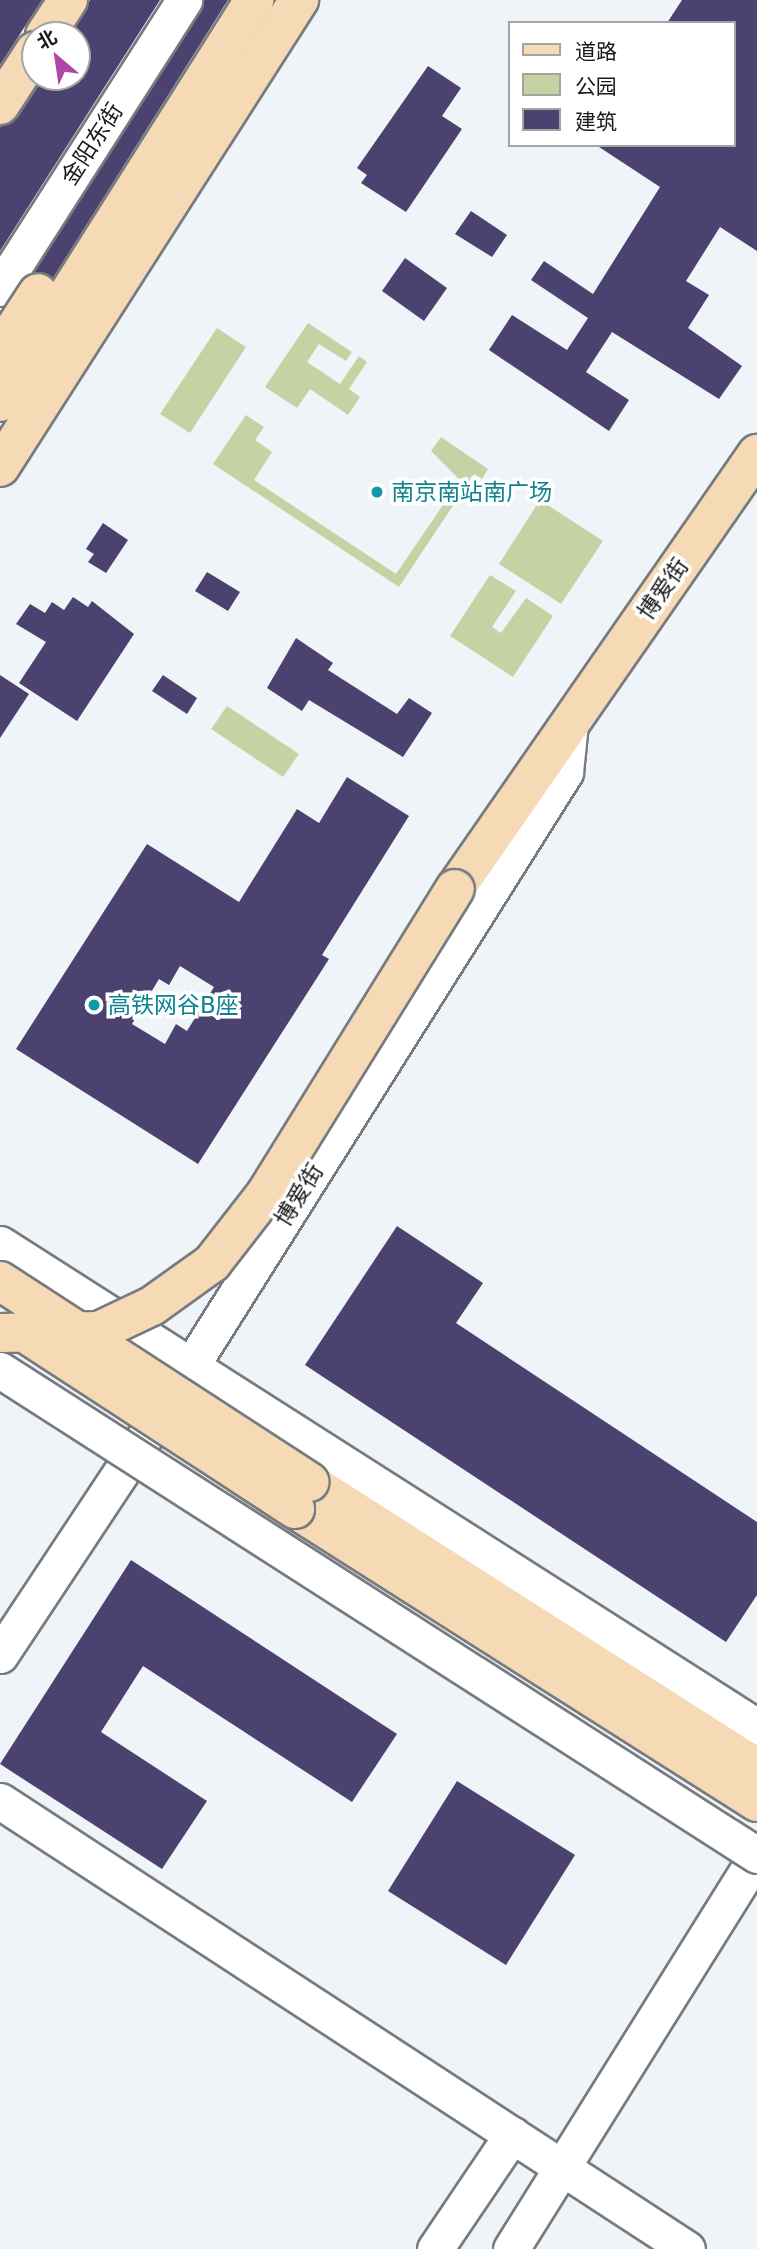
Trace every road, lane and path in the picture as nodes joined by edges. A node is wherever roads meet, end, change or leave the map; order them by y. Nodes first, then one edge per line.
1 (68, 0) edge
2 (184, 0) edge
3 (226, 0) edge
4 (254, 0) edge
5 (299, 0) edge
6 (54, 21) edge
7 (21, 73) edge
8 (0, 106) edge
9 (0, 288) edge
10 (0, 351) edge
11 (0, 402) edge
12 (757, 454) edge
13 (0, 467) edge
14 (570, 724) junction
15 (0, 1244) edge
16 (0, 1281) edge
17 (0, 1317) edge
18 (0, 1332) edge
19 (191, 1366) junction
20 (0, 1370) edge
21 (0, 1376) edge
22 (128, 1460) junction
23 (0, 1655) edge
24 (757, 1727) edge
25 (757, 1768) edge
26 (0, 1801) edge
27 (757, 1802) edge
28 (755, 1863) edge
29 (512, 2135) junction
30 (562, 2168) junction
31 (435, 2249) edge
32 (511, 2249) edge
33 (687, 2249) edge

1 - 6 main road
2 - 9 street, 金阳东街
3 - 10 main road, bridge
4 - 11 main road, bridge
5 - 13 main road, bridge
7 - 8 main road, bridge
12 - 14 main road, 博爱街
14 - 18 main road, 博爱街, bridge
14 - 19 street, 博爱街
15 - 19 street
16 - 25 main road, bridge
17 - 27 main road, bridge
19 - 22 street, 博爱街
19 - 24 street
20 - 28 street, bridge
21 - 22 street
22 - 23 street, 博爱街
22 - 28 street
26 - 29 street
28 - 30 street
29 - 30 street
29 - 31 street
30 - 32 street
30 - 33 street

